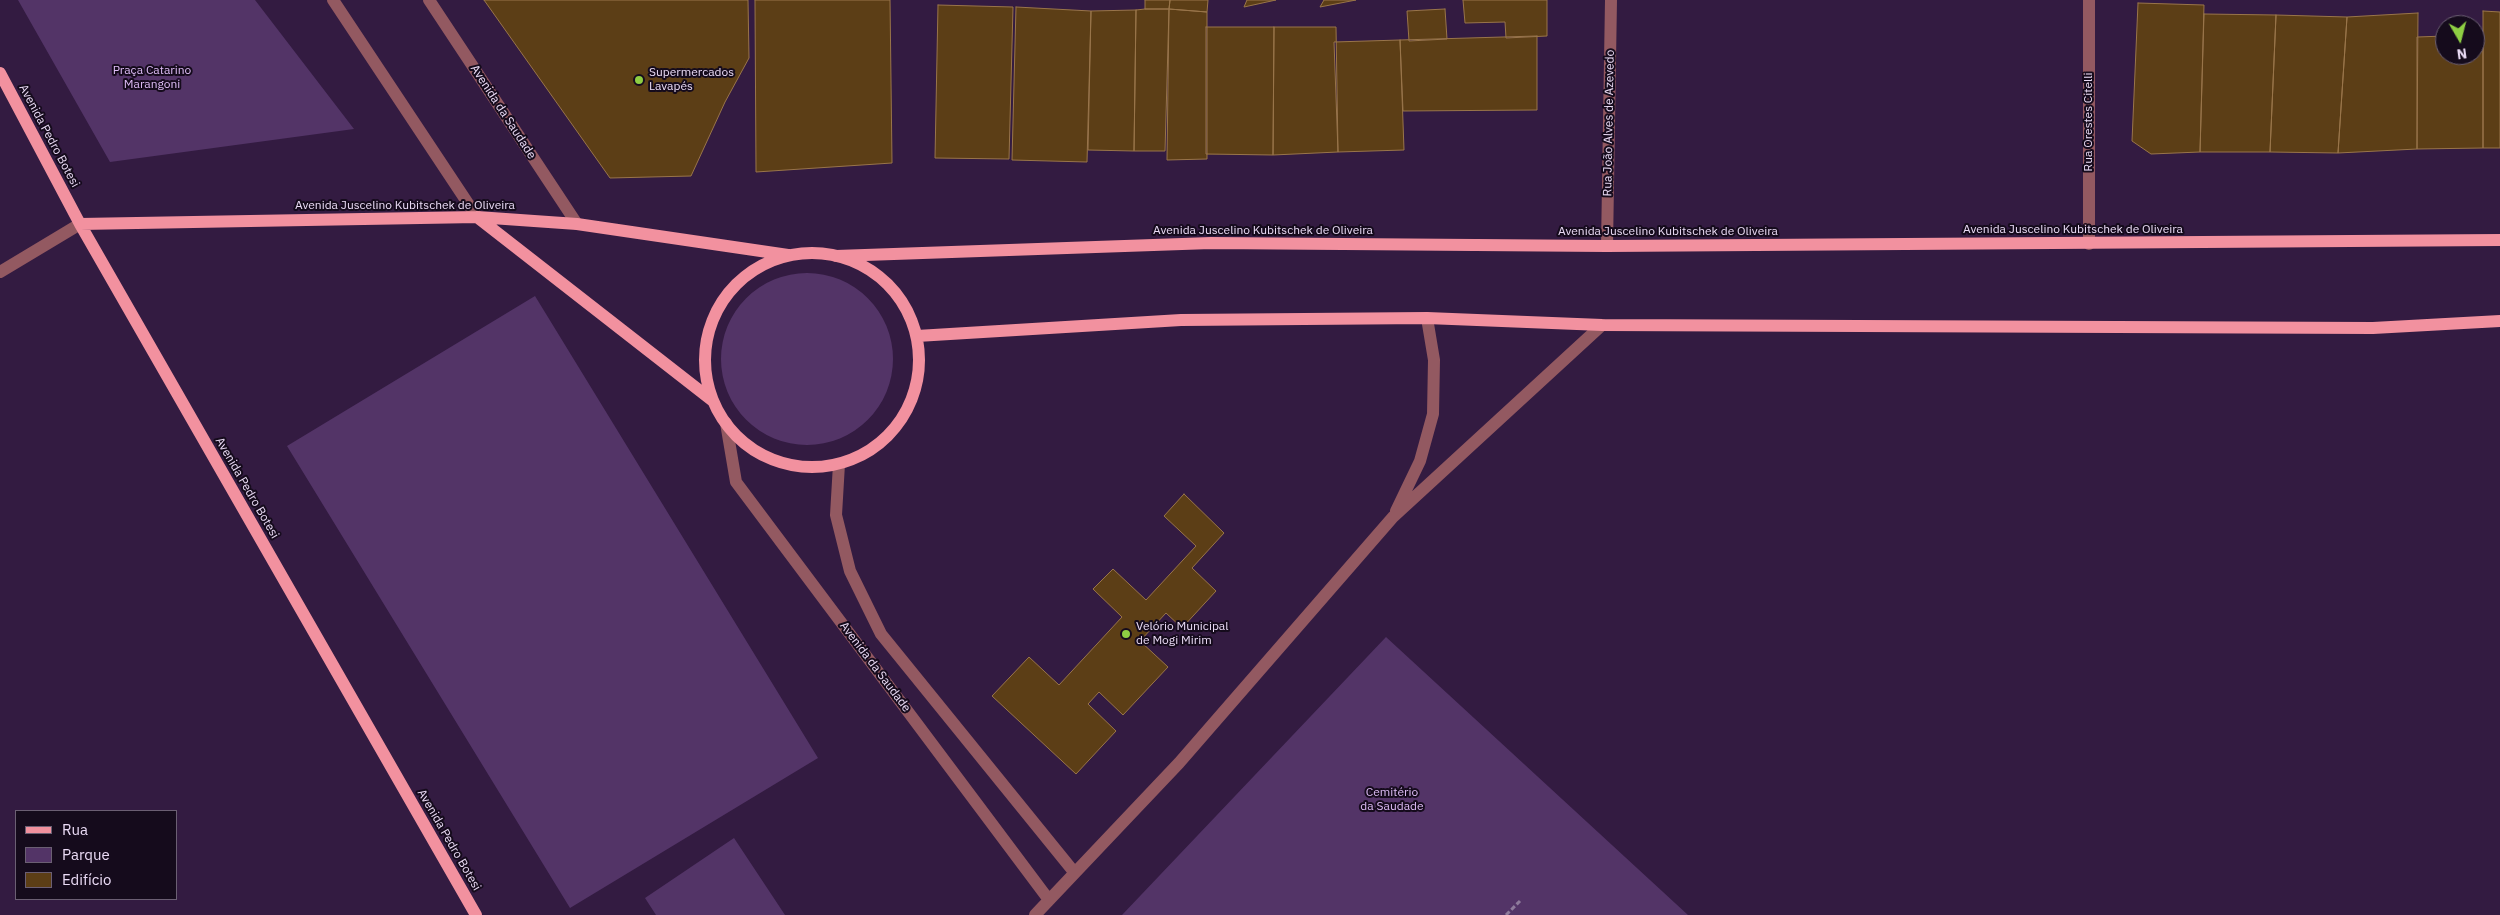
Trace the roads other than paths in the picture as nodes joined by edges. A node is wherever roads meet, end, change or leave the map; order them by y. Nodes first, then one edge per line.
1 (333, 0) edge
2 (429, 0) edge
3 (1611, 0) edge
4 (2089, 0) edge
5 (0, 73) edge
6 (477, 217) junction
7 (80, 224) junction
8 (577, 224) junction
9 (2500, 240) edge
10 (2089, 244) junction
11 (1607, 246) junction
12 (788, 255) junction
13 (836, 256) junction
14 (0, 272) edge
15 (1426, 318) junction
16 (2500, 321) edge
17 (1602, 325) junction
18 (917, 336) junction
19 (713, 402) junction
20 (726, 423) junction
21 (839, 464) junction
22 (1393, 518) junction
23 (1074, 872) junction
24 (1049, 900) junction
25 (476, 915) edge
26 (1035, 915) edge

1 - 6 street
2 - 8 street, Avenida da Saudade
3 - 11 street, Rua João Alves de Azevedo
4 - 10 street, Rua Orestes Citelli
5 - 7 main road, Avenida Pedro Botesi
6 - 7 main road, Avenida Juscelino Kubitschek de Oliveira
6 - 8 main road, Avenida Juscelino Kubitschek de Oliveira
6 - 19 main road
7 - 14 street
7 - 25 main road, Avenida Pedro Botesi
8 - 12 main road, Avenida Juscelino Kubitschek de Oliveira
9 - 10 main road, Avenida Juscelino Kubitschek de Oliveira
10 - 11 main road, Avenida Juscelino Kubitschek de Oliveira
11 - 13 main road, Avenida Juscelino Kubitschek de Oliveira
12 - 13 main road
12 - 19 main road
13 - 18 main road
15 - 17 main road
15 - 18 main road
15 - 22 street
16 - 17 main road
17 - 22 street
18 - 21 main road
19 - 20 main road
20 - 21 main road
20 - 24 street, Avenida da Saudade
21 - 23 street, Avenida da Saudade
22 - 23 street
23 - 24 street
24 - 26 street

